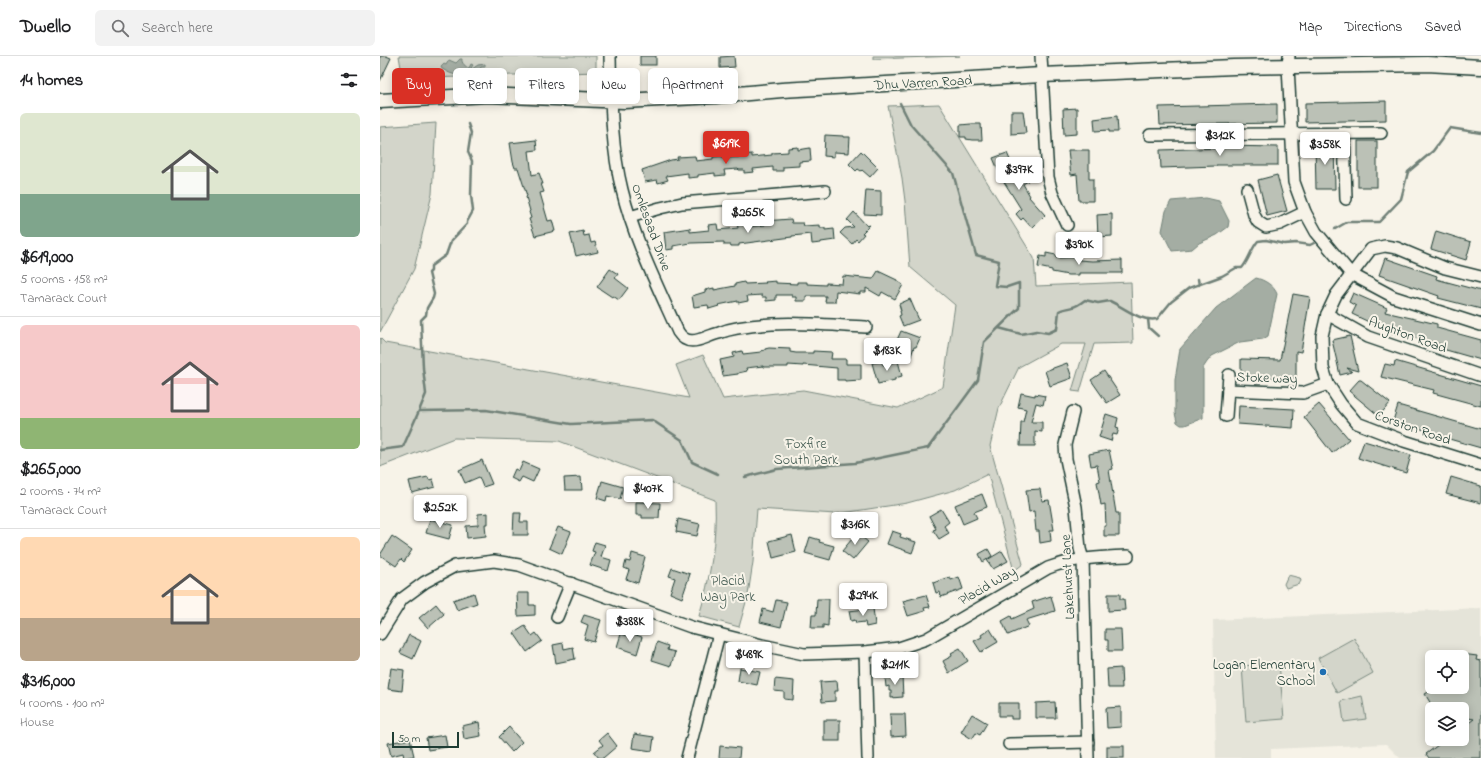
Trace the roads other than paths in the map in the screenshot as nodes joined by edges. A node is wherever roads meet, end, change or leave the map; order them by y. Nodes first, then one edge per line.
1 (610, 56) edge
2 (1041, 56) edge
3 (1288, 61) edge
4 (610, 68) edge
5 (1481, 68) edge
6 (1042, 75) junction
7 (587, 99) edge
8 (640, 100) edge
9 (380, 102) edge
10 (610, 104) edge
11 (1344, 133) junction
12 (1381, 133) dead end
13 (1291, 134) junction
14 (1150, 135) dead end
15 (1247, 189) dead end
16 (825, 191) dead end
17 (1346, 199) dead end
18 (1305, 212) junction
19 (630, 217) junction
20 (1067, 225) dead end
21 (1351, 274) junction
22 (1481, 278) edge
23 (1327, 314) junction
24 (1481, 325) edge
25 (866, 327) dead end
26 (1229, 375) dead end
27 (1481, 376) edge
28 (1328, 384) junction
29 (1228, 390) junction
30 (1073, 412) dead end
31 (1226, 416) dead end
32 (1481, 465) edge
33 (1128, 556) dead end
34 (1083, 559) junction
35 (571, 583) junction
36 (557, 617) dead end
37 (380, 634) edge
38 (719, 634) junction
39 (865, 652) junction
40 (1088, 742) junction
41 (1009, 744) dead end
42 (687, 758) edge
43 (868, 758) edge
44 (1088, 758) edge

1 - 4 street, Omlesaad Drive
2 - 6 street
3 - 5 main road, Dhu Varren Road
3 - 6 main road, Dhu Varren Road
3 - 13 street
6 - 8 main road, Dhu Varren Road
6 - 20 street
7 - 9 main road, Dhu Varren Road
10 - 19 street, Omlesaad Drive
11 - 12 street
11 - 13 street
11 - 17 street
13 - 14 street
13 - 18 street
15 - 18 street
16 - 19 street
18 - 21 street
19 - 25 street, Omlesaad Drive
21 - 22 street, Corston Road
21 - 23 street, Corston Road
21 - 24 street
23 - 27 street, Aughton Road
23 - 28 street, Corston Road
26 - 29 street, Stoke way
28 - 29 street, Stoke way
28 - 32 street, Corston Road
29 - 31 street, Stoke way
30 - 34 street, Lakehurst Lane
33 - 34 street, Placid Way
34 - 39 street, Placid Way
34 - 40 street, Lakehurst Lane
35 - 36 street
35 - 37 street, Placid Way
35 - 38 street, Placid Way
38 - 39 street, Placid Way
38 - 42 street
39 - 43 street
40 - 41 street
40 - 44 street, Lakehurst Lane

